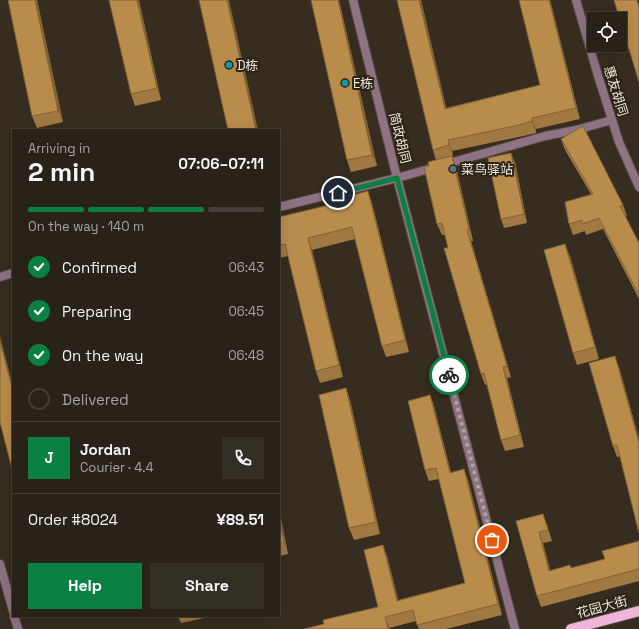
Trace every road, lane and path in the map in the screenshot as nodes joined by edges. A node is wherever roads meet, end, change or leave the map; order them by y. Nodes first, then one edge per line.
1 (353, 0) edge
2 (576, 0) edge
3 (612, 120) junction
4 (397, 178) junction
5 (639, 187) edge
6 (280, 207) edge
7 (12, 273) edge
8 (0, 277) edge
9 (0, 564) edge
10 (12, 607) edge
11 (639, 611) edge
12 (14, 617) edge
13 (18, 629) edge
14 (515, 629) edge
15 (571, 629) edge

1 - 4 street, 简政胡同
2 - 3 street, 惠友胡同
3 - 4 street
3 - 5 street, 惠友胡同
4 - 6 street
4 - 14 street, 简政胡同
7 - 8 street
9 - 10 street
11 - 15 main road, 花园大街
12 - 13 street

